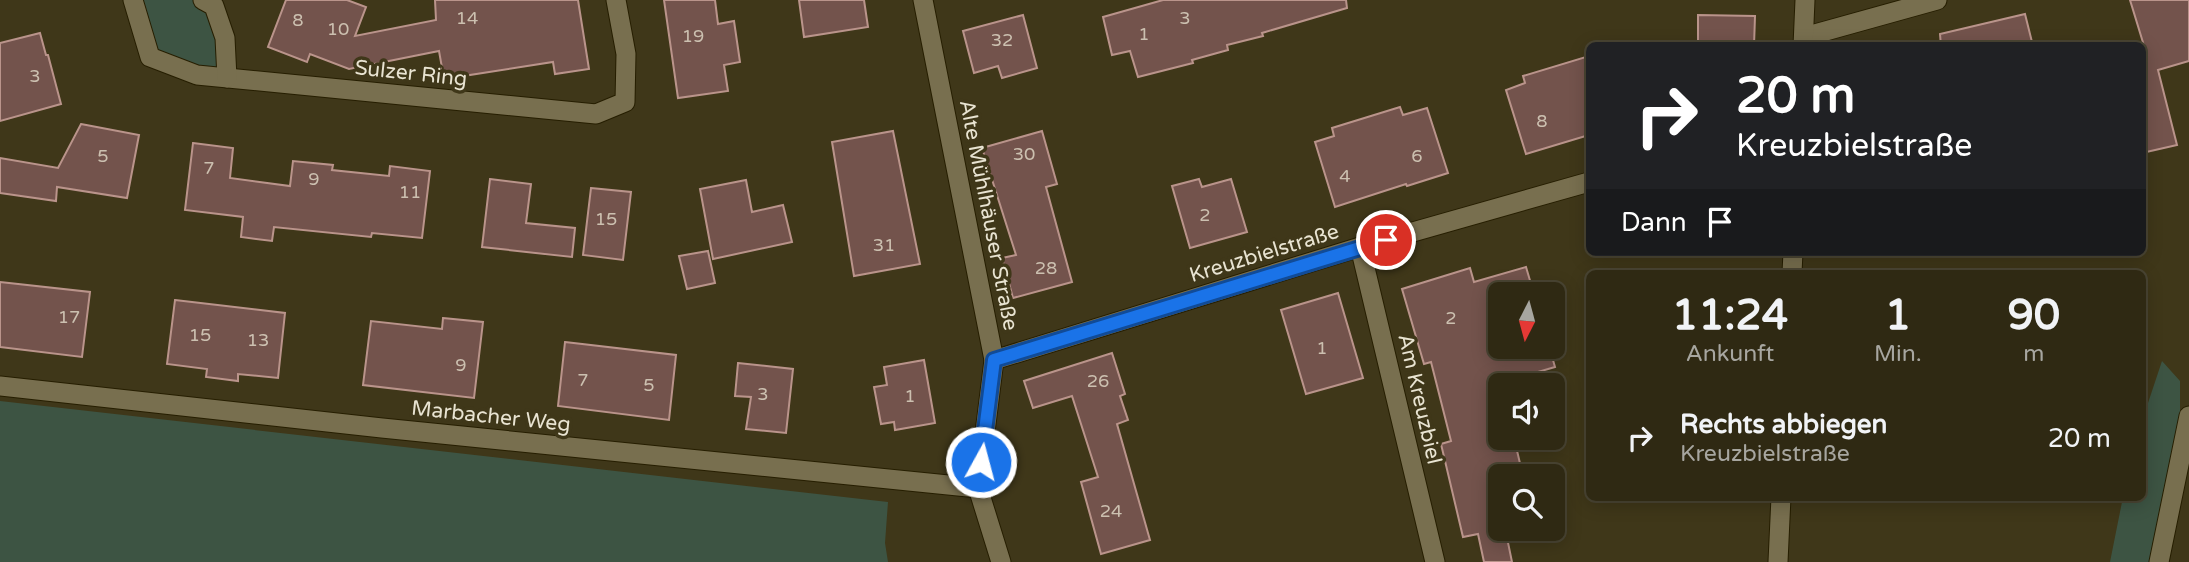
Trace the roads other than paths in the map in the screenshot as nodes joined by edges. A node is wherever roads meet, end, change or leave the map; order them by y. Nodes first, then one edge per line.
1 (203, 0) edge
2 (616, 0) edge
3 (923, 0) edge
4 (1805, 0) edge
5 (1937, 0) edge
6 (136, 1) edge
7 (1804, 41) edge
8 (227, 78) junction
9 (1586, 183) edge
10 (1360, 247) junction
11 (994, 360) junction
12 (0, 386) edge
13 (2189, 416) edge
14 (978, 488) junction
15 (1781, 501) edge
16 (1001, 562) edge
17 (1435, 562) edge
18 (1778, 562) edge
19 (2160, 562) edge

1 - 8 street
2 - 8 street, Sulzer Ring
3 - 11 street, Alte Mühlhäuser Straße
4 - 7 street
5 - 7 street
6 - 8 street, Sulzer Ring
9 - 10 street, Kreuzbielstraße
10 - 11 street, Kreuzbielstraße
10 - 17 street, Am Kreuzbiel
11 - 14 street, Alte Mühlhäuser Straße
12 - 14 street, Marbacher Weg
13 - 19 street
14 - 16 street, Alte Mühlhäuser Straße
15 - 18 street

